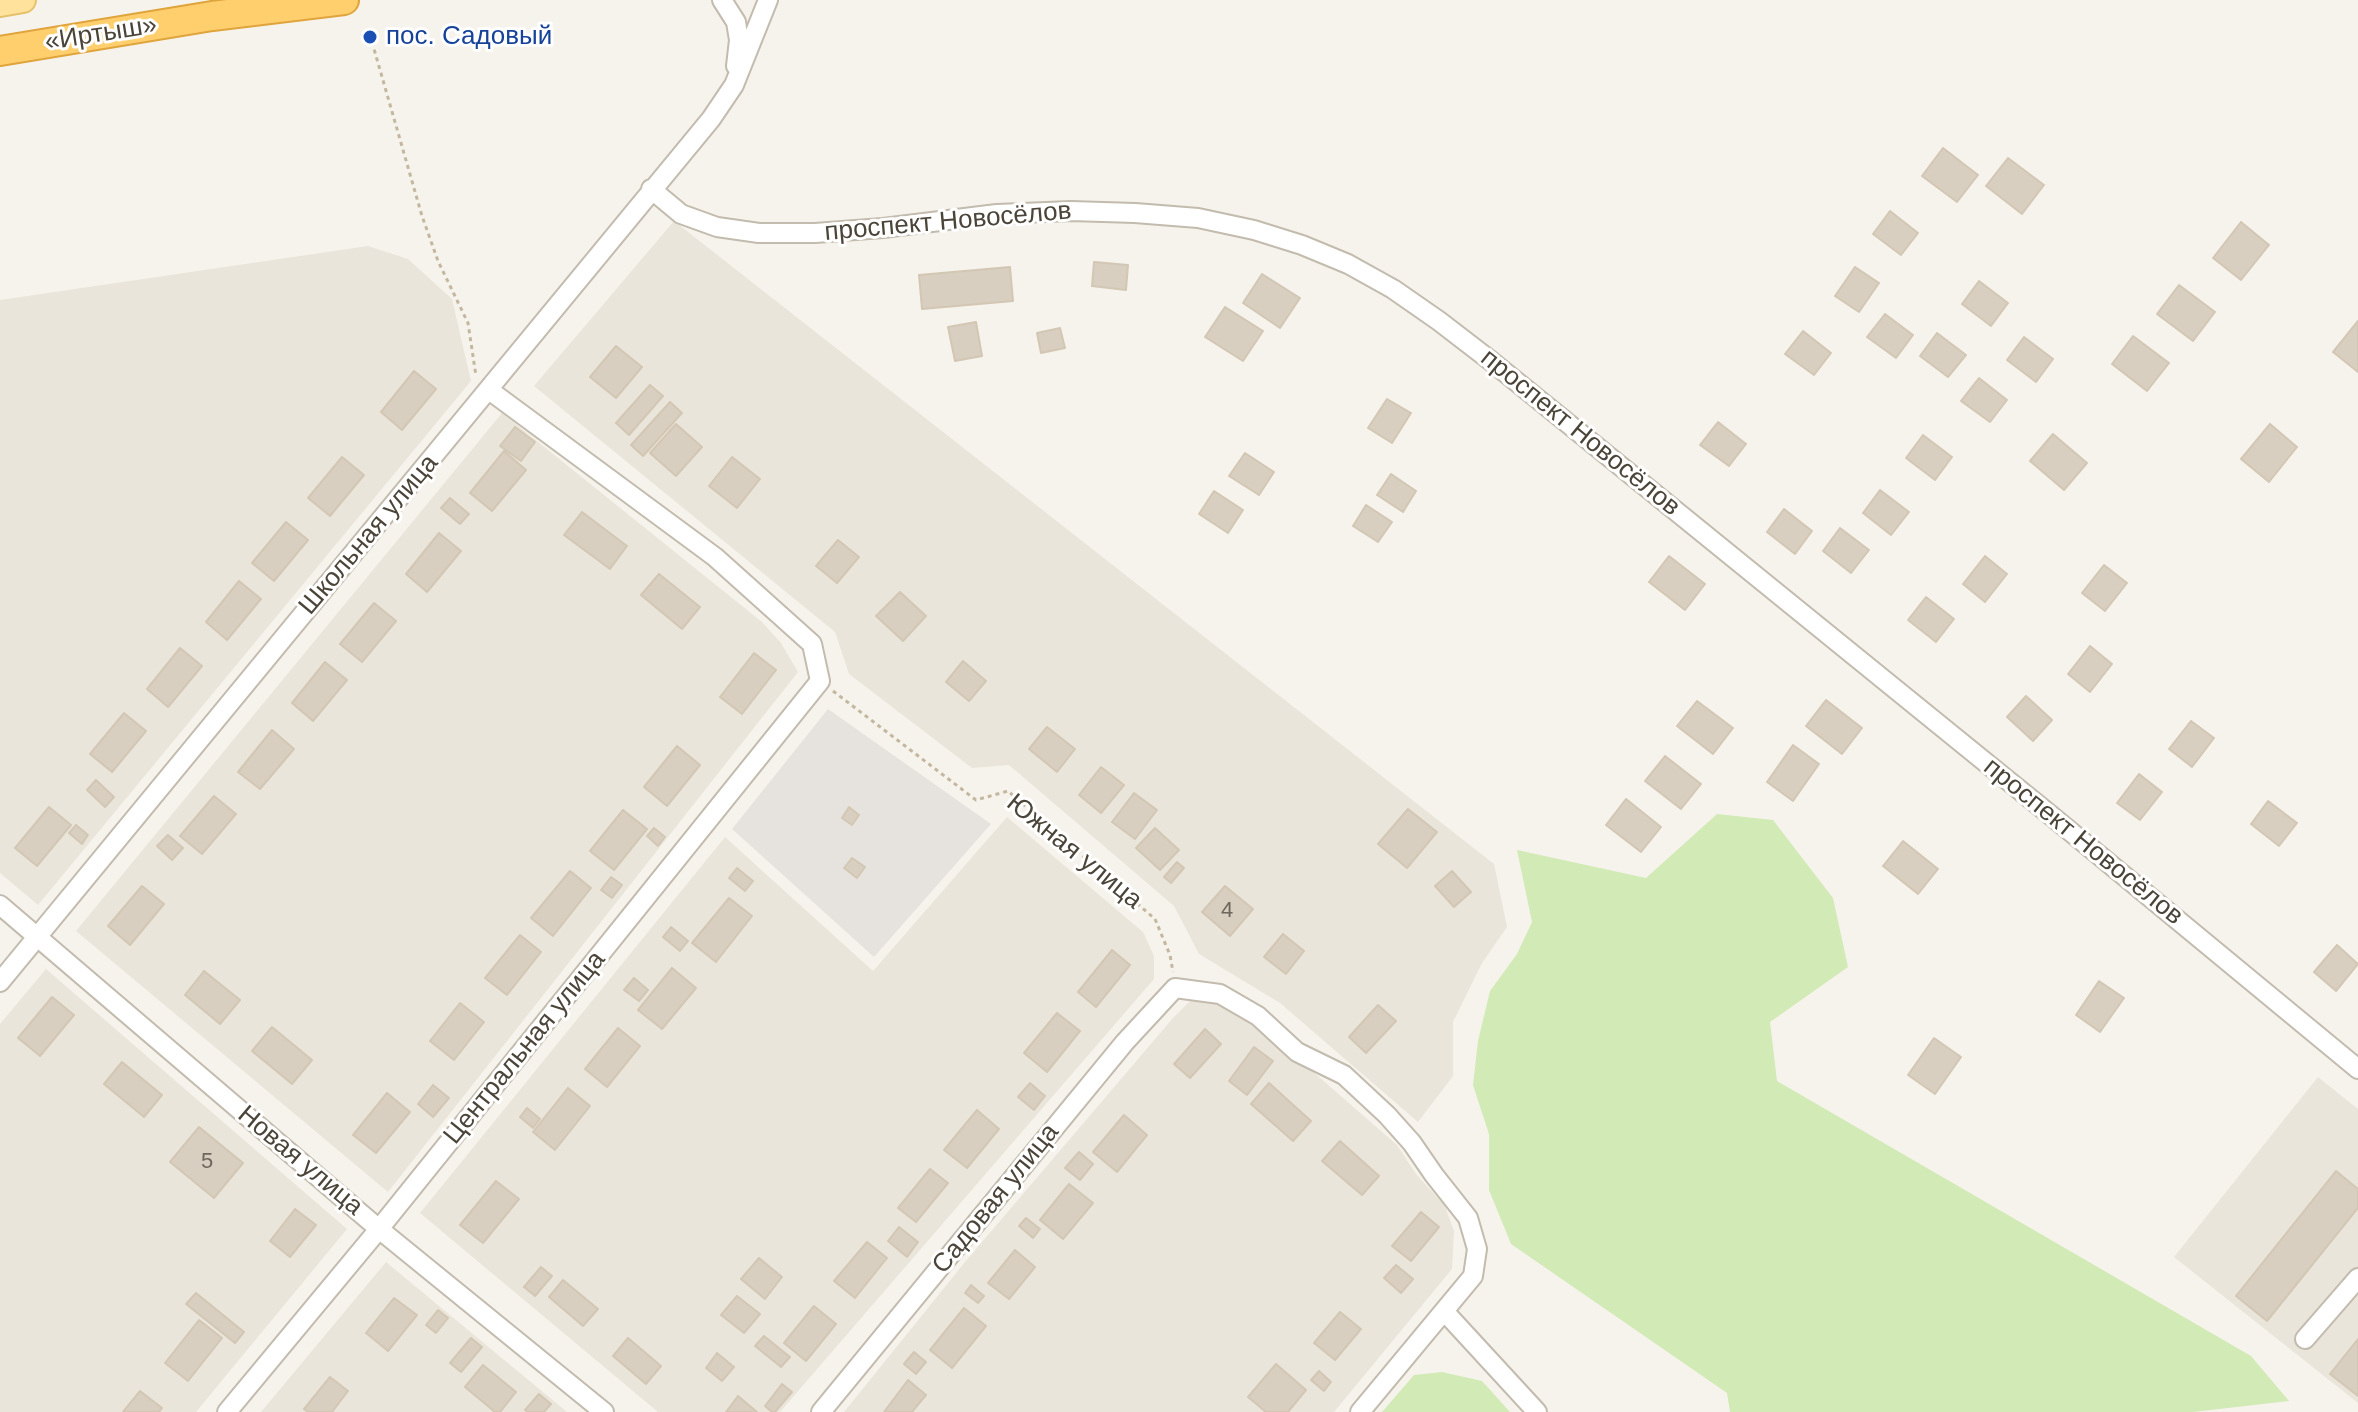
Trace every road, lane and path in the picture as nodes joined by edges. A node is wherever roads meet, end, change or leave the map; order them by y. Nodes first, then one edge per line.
1 (23, 0) edge
2 (344, 0) edge
3 (722, 0) edge
4 (768, 0) edge
5 (0, 4) edge
6 (372, 42) dead end
7 (0, 51) edge
8 (734, 85) junction
9 (651, 189) junction
10 (489, 390) junction
11 (820, 681) junction
12 (0, 905) edge
13 (37, 937) junction
14 (0, 982) edge
15 (1175, 988) junction
16 (2358, 1069) edge
17 (379, 1229) junction
18 (2358, 1278) edge
19 (1444, 1311) junction
20 (2305, 1339) dead end
21 (227, 1412) edge
22 (604, 1412) edge
23 (821, 1412) edge
24 (1360, 1412) edge
25 (1537, 1412) edge

1 - 5 main road
2 - 7 highway, «Иртыш»
3 - 8 street
4 - 8 street, Школьная улица
6 - 10 path
8 - 9 street, Школьная улица
9 - 10 street, Школьная улица
9 - 16 street, проспект Новосёлов
10 - 11 street
10 - 13 street, Школьная улица
11 - 15 path, Южная улица
11 - 17 street, Центральная улица
12 - 13 street, Новая улица
13 - 14 street, Школьная улица
13 - 17 street, Новая улица
15 - 19 street
15 - 23 street, Садовая улица
17 - 21 street, Центральная улица
17 - 22 street, Новая улица
18 - 20 street
19 - 24 street
19 - 25 street

